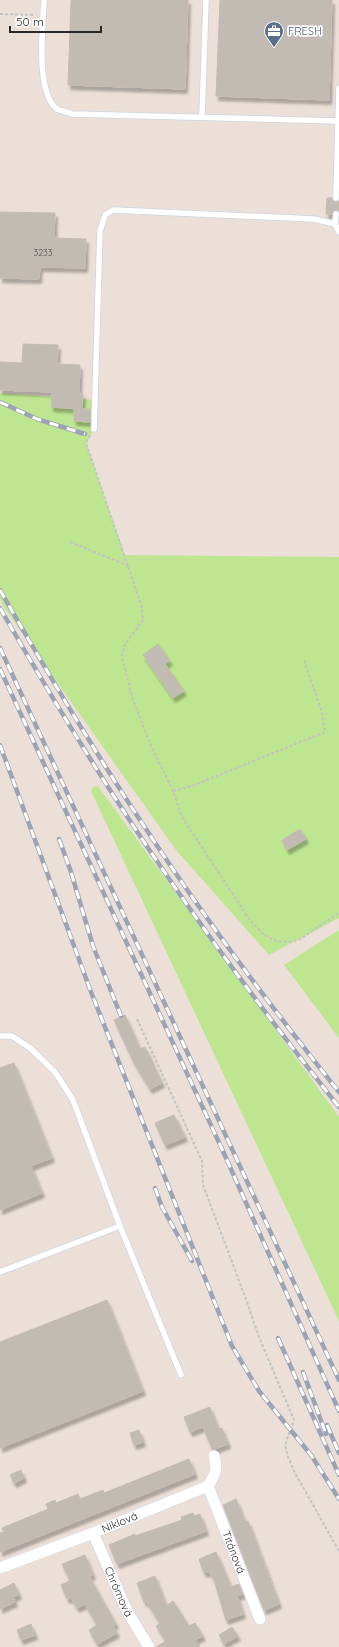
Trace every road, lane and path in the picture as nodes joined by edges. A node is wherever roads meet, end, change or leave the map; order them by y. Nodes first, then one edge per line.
1 (44, 0) edge
2 (206, 0) edge
3 (0, 14) edge
4 (43, 16) junction
5 (339, 88) edge
6 (202, 117) junction
7 (338, 121) edge
8 (336, 198) dead end
9 (336, 214) dead end
10 (335, 224) junction
11 (339, 232) edge
12 (94, 429) joint
13 (70, 542) dead end
14 (129, 566) junction
15 (304, 660) dead end
16 (173, 791) junction
17 (339, 913) edge
18 (137, 1019) dead end
19 (0, 1036) edge
20 (120, 1226) junction
21 (0, 1272) edge
22 (181, 1375) dead end
23 (214, 1456) dead end
24 (208, 1486) junction
25 (93, 1533) junction
26 (339, 1550) edge
27 (0, 1568) edge
28 (260, 1619) dead end
29 (148, 1647) edge

1 - 4 lane
2 - 6 lane
3 - 4 path
4 - 6 lane
5 - 7 lane
6 - 7 lane
7 - 8 lane
9 - 10 lane
10 - 11 lane
10 - 12 lane
12 - 14 path
13 - 14 path
14 - 16 path
15 - 16 path
16 - 17 path
18 - 26 path
19 - 20 lane
20 - 21 lane
20 - 22 lane
23 - 24 street
24 - 25 street, Niklová
24 - 28 street, Titánová
25 - 27 street, Niklová
25 - 29 street, Chrómová

